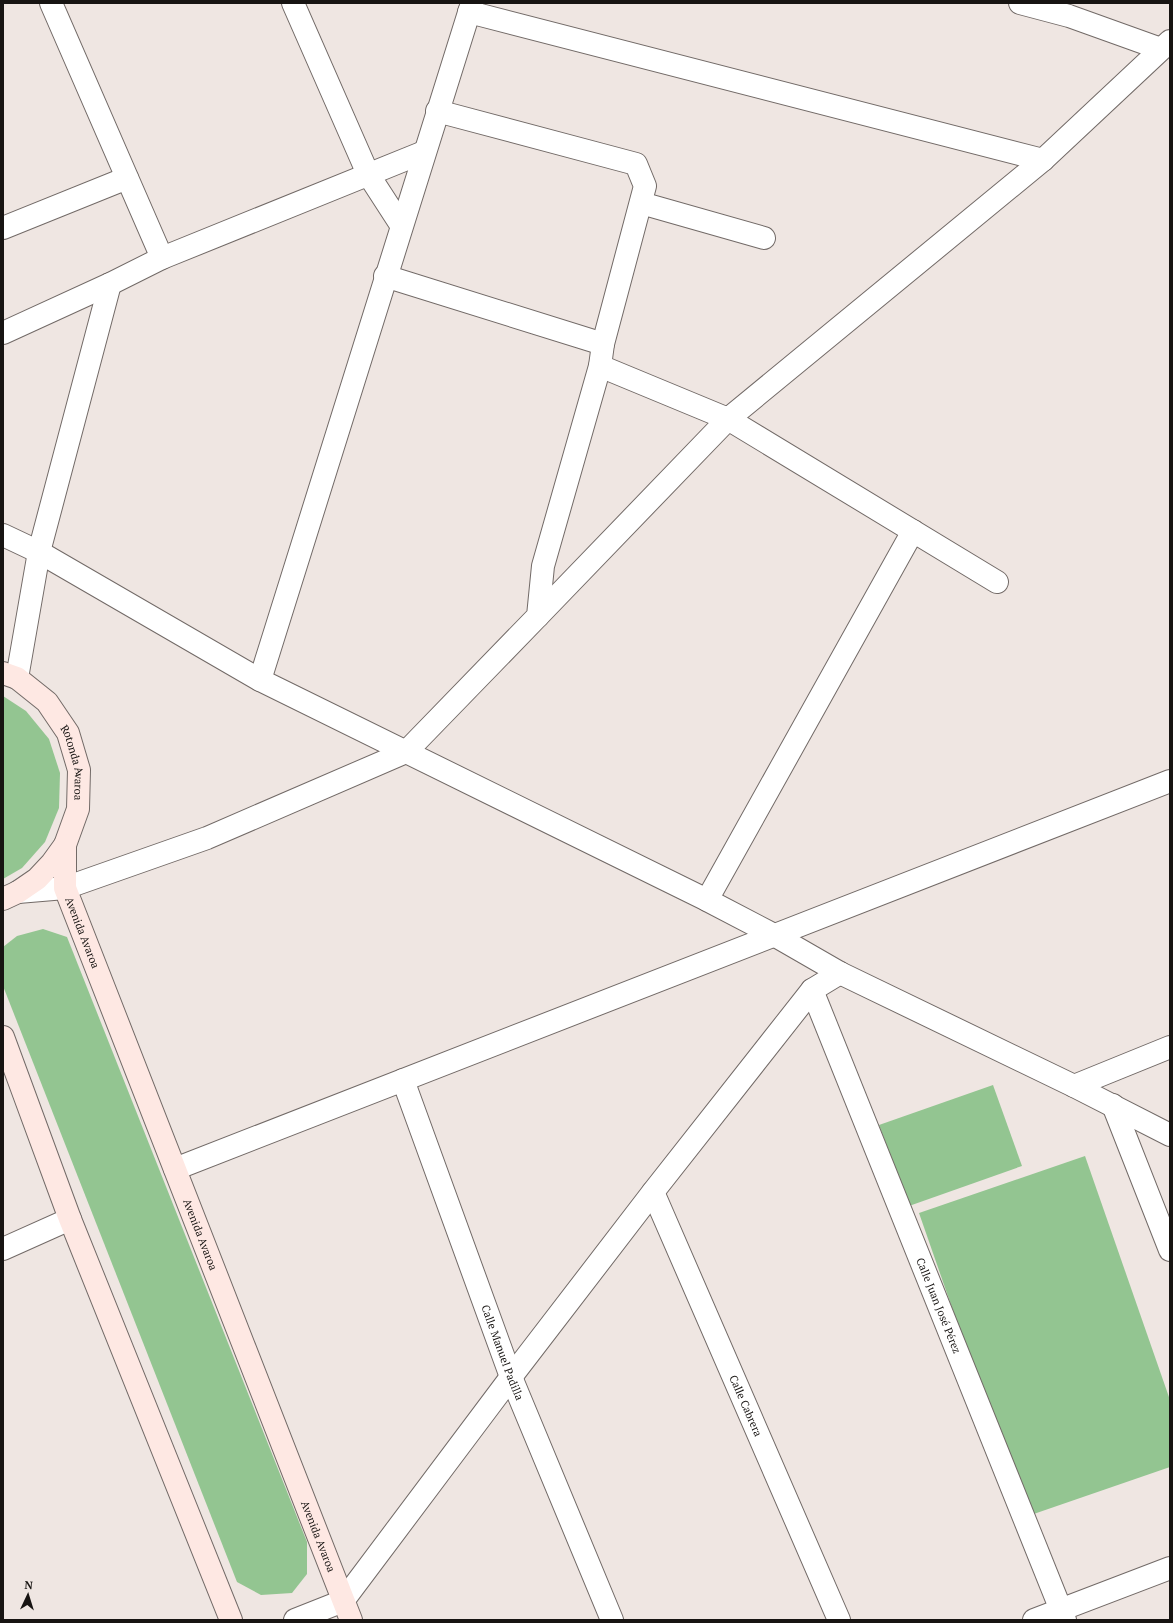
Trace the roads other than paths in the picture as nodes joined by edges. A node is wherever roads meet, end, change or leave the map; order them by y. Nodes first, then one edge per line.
1 (51, 3) edge
2 (293, 3) edge
3 (1020, 3) edge
4 (470, 7) edge
5 (1166, 45) edge
6 (437, 111) junction
7 (424, 152) junction
8 (1043, 160) junction
9 (368, 174) junction
10 (127, 178) junction
11 (641, 203) junction
12 (401, 225) junction
13 (3, 228) edge
14 (764, 238) dead end
15 (162, 258) junction
16 (385, 276) junction
17 (110, 284) junction
18 (3, 333) edge
19 (603, 344) junction
20 (600, 366) junction
21 (728, 419) junction
22 (913, 531) junction
23 (3, 535) edge
24 (39, 552) junction
25 (997, 582) dead end
26 (538, 616) junction
27 (10, 675) edge
28 (260, 680) junction
29 (406, 752) junction
30 (1170, 780) edge
31 (65, 845) junction
32 (66, 888) junction
33 (11, 896) edge
34 (707, 900) junction
35 (774, 935) junction
36 (840, 973) junction
37 (812, 990) junction
38 (3, 1037) edge
39 (1170, 1047) edge
40 (403, 1080) junction
41 (1074, 1086) junction
42 (1113, 1105) junction
43 (1170, 1135) edge
44 (175, 1169) junction
45 (653, 1192) junction
46 (70, 1219) junction
47 (3, 1248) edge
48 (1170, 1250) edge
49 (511, 1377) junction
50 (1170, 1568) edge
51 (347, 1610) edge
52 (1063, 1615) edge
53 (231, 1620) edge
54 (295, 1620) edge
55 (612, 1620) edge
56 (839, 1620) edge
57 (1034, 1620) edge

1 - 10 street
2 - 9 street
3 - 5 street
4 - 6 street
4 - 8 street
5 - 8 street
6 - 7 street
6 - 11 street
7 - 9 street
7 - 12 street
8 - 21 street
9 - 12 street
9 - 15 street
10 - 13 street
10 - 15 street
11 - 14 street
11 - 19 street
12 - 16 street
15 - 17 street
16 - 19 street
16 - 28 street
17 - 18 street
17 - 24 street
19 - 20 street
20 - 21 street
20 - 26 street
21 - 22 street
21 - 26 street
22 - 25 street
22 - 34 street
23 - 24 street
24 - 27 street
24 - 28 street
26 - 29 street
27 - 31 street, Rotonda Avaroa
28 - 29 street
29 - 32 street
29 - 34 street
30 - 35 street
31 - 32 street, Avenida Avaroa
31 - 33 street, Rotonda Avaroa
32 - 33 street
32 - 44 street, Avenida Avaroa
34 - 35 street
35 - 36 street
35 - 40 street
36 - 37 street
36 - 41 street
37 - 45 street
37 - 52 street, Calle Juan José Pérez
38 - 46 street
39 - 41 street
40 - 44 street
40 - 49 street, Calle Manuel Padilla
41 - 42 street
42 - 43 street
42 - 48 street
44 - 51 street, Avenida Avaroa
45 - 49 street
45 - 56 street, Calle Cabrera
46 - 47 street
46 - 53 street
49 - 51 street
49 - 55 street, Calle Manuel Padilla
50 - 52 street
51 - 54 street
52 - 57 street

